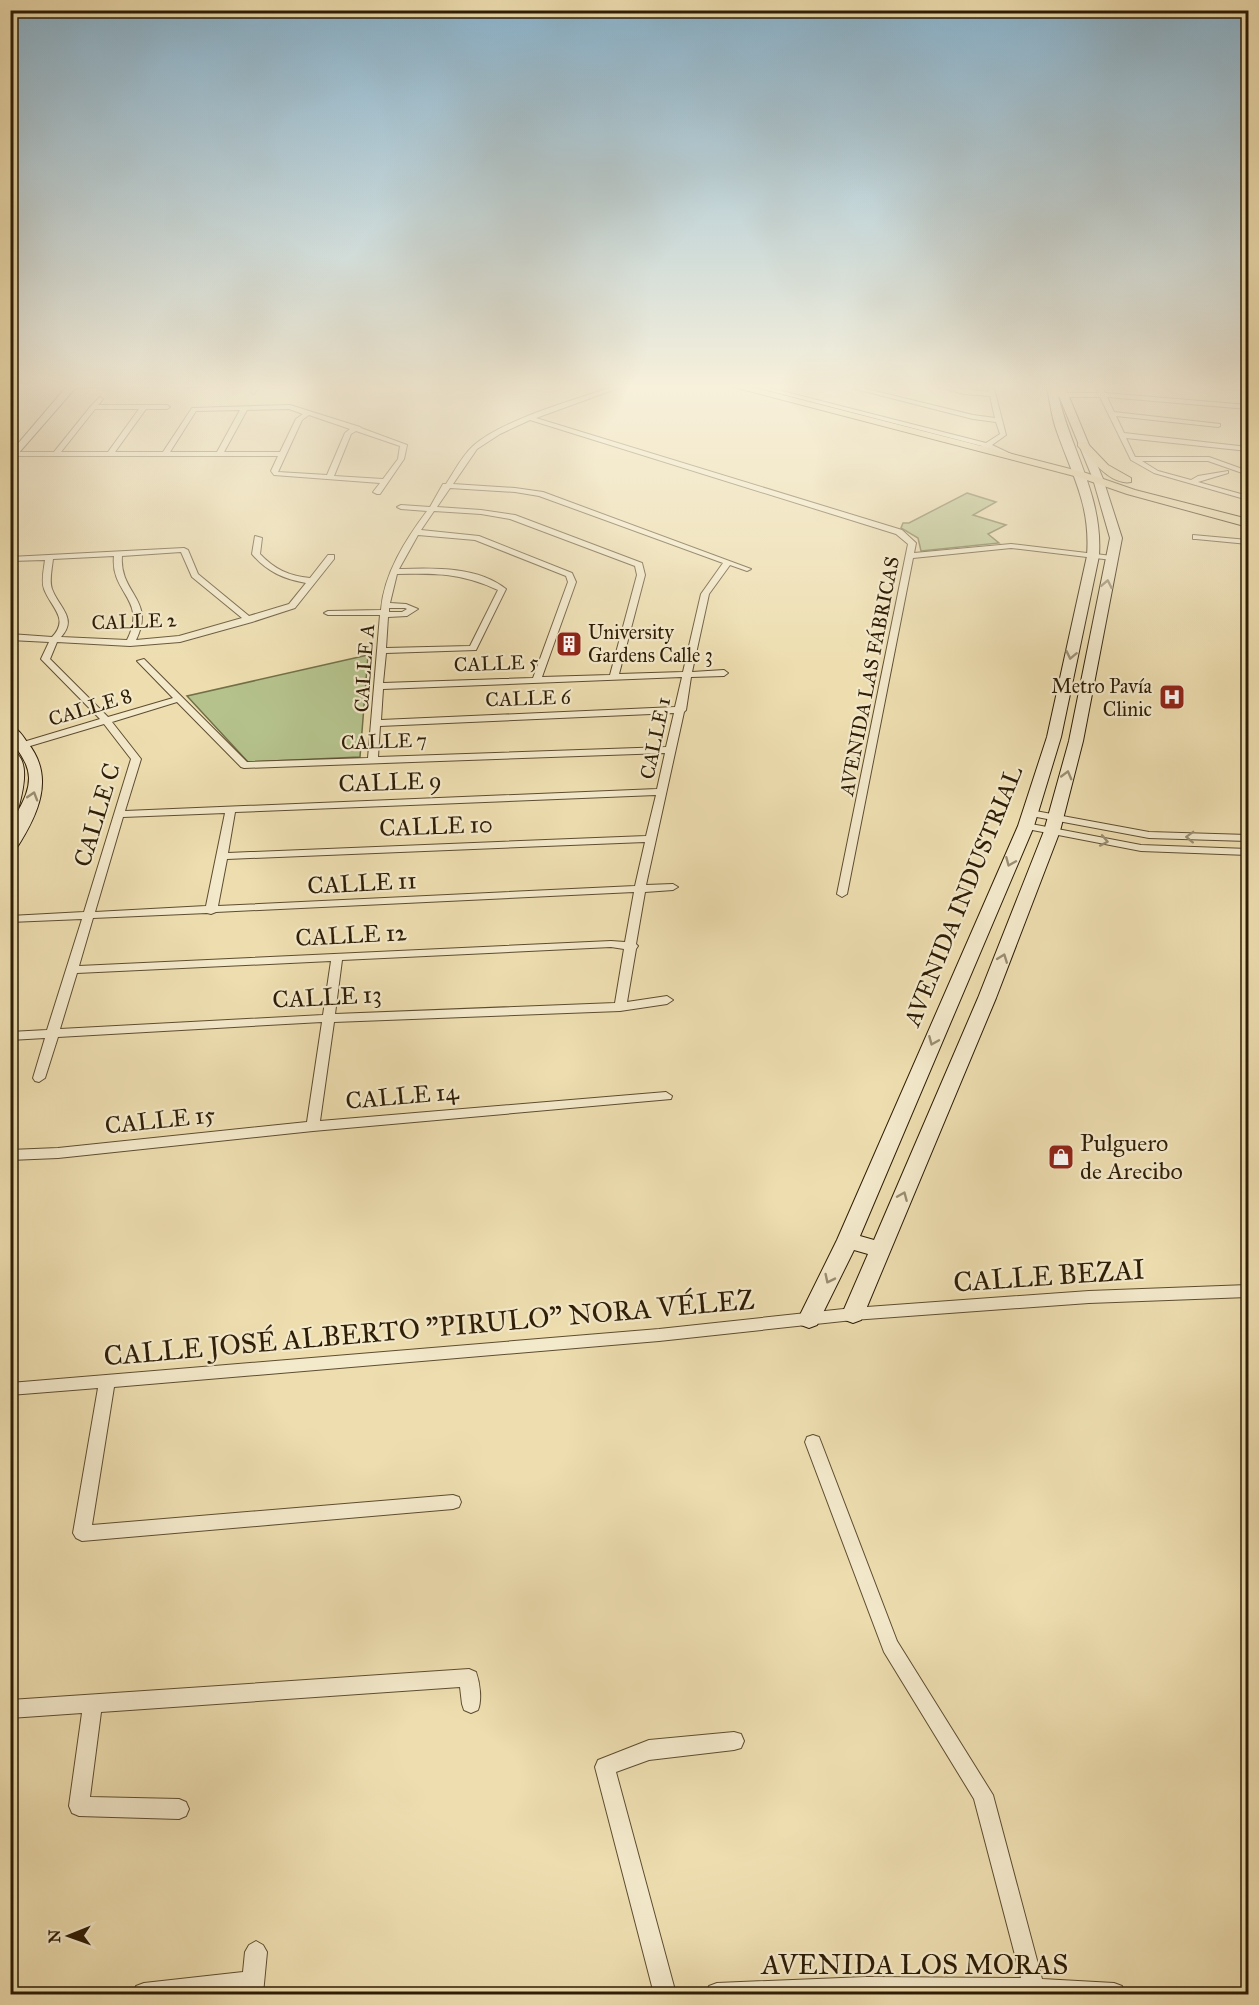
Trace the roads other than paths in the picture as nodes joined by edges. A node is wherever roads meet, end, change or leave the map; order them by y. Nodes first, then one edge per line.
1 (1094, 478) joint
2 (340, 479) edge
3 (387, 479) edge
4 (452, 479) edge
5 (726, 479) edge
6 (1095, 479) edge
7 (1096, 479) edge
8 (1124, 479) edge
9 (1177, 479) edge
10 (1196, 479) edge
11 (385, 481) junction
12 (1191, 483) junction
13 (446, 486) junction
14 (377, 492) dead end
15 (1248, 498) edge
16 (1186, 500) junction
17 (401, 507) dead end
18 (431, 509) junction
19 (1248, 516) edge
20 (1248, 523) edge
21 (415, 532) junction
22 (1196, 537) dead end
23 (258, 538) dead end
24 (1248, 542) edge
25 (118, 553) junction
26 (49, 556) junction
27 (910, 556) junction
28 (1093, 556) junction
29 (331, 557) dead end
30 (1112, 558) junction
31 (10, 559) edge
32 (728, 562) junction
33 (747, 569) dead end
34 (394, 572) junction
35 (313, 581) junction
36 (385, 611) junction
37 (328, 613) dead end
38 (249, 620) junction
39 (10, 637) edge
40 (54, 640) junction
41 (130, 643) junction
42 (381, 651) junction
43 (141, 661) dead end
44 (687, 673) junction
45 (724, 673) dead end
46 (614, 677) junction
47 (537, 679) junction
48 (379, 686) junction
49 (179, 699) junction
50 (681, 710) junction
51 (107, 721) junction
52 (376, 723) junction
53 (10, 730) edge
54 (17, 747) edge
55 (672, 750) junction
56 (10, 754) edge
57 (373, 760) junction
58 (662, 792) junction
59 (231, 809) junction
60 (10, 810) edge
61 (121, 814) junction
62 (1028, 820) junction
63 (1054, 824) junction
64 (1248, 838) edge
65 (652, 839) junction
66 (10, 846) edge
67 (1248, 852) edge
68 (222, 856) junction
69 (673, 887) dead end
70 (640, 889) junction
71 (842, 894) dead end
72 (211, 912) junction
73 (87, 916) junction
74 (10, 919) edge
75 (632, 946) junction
76 (337, 957) junction
77 (72, 970) junction
78 (956, 989) junction
79 (987, 998) junction
80 (667, 1000) dead end
81 (620, 1007) junction
82 (330, 1018) junction
83 (53, 1033) junction
84 (10, 1036) edge
85 (39, 1078) dead end
86 (666, 1096) dead end
87 (313, 1126) junction
88 (10, 1155) edge
89 (848, 1240) junction
90 (880, 1250) junction
91 (1248, 1291) edge
92 (853, 1314) junction
93 (809, 1319) junction
94 (106, 1382) junction
95 (10, 1389) edge
96 (813, 1442) dead end
97 (453, 1502) dead end
98 (93, 1703) junction
99 (471, 1704) dead end
100 (10, 1709) edge
101 (734, 1741) dead end
102 (179, 1809) dead end
103 (256, 1953) dead end
104 (1034, 1987) junction
105 (252, 1988) edge
106 (802, 1992) edge
107 (144, 1995) edge
108 (665, 1995) edge
109 (717, 1995) edge
110 (1114, 1995) edge

1 - 28 street, AVENIDA INDUSTRIAL
1 - 30 street
2 - 11 street
3 - 11 street
4 - 13 street, CALLE A
5 - 27 street, AVENIDA LAS FÁBRICAS
6 - 20 main road
7 - 16 main road
8 - 16 main road
9 - 12 street
10 - 12 street
11 - 14 street
12 - 15 street
13 - 18 street, CALLE A
13 - 32 street
16 - 19 main road
17 - 18 street
18 - 21 street, CALLE A
18 - 46 street
21 - 34 street, CALLE A
21 - 47 street
22 - 24 street
23 - 35 street
25 - 26 street
25 - 38 street
25 - 41 street
26 - 31 street
26 - 40 street
27 - 28 street
27 - 71 street, AVENIDA LAS FÁBRICAS
28 - 30 street
28 -> 62 street, AVENIDA INDUSTRIAL
29 - 35 street
63 -> 30 street
32 - 33 street
32 - 44 street, CALLE 1
34 - 36 street, CALLE A
34 - 42 street
35 - 38 street
36 - 37 street
36 - 42 street, CALLE A
38 - 41 street, CALLE 2
39 - 40 street, CALLE 2
40 - 41 street, CALLE 2
40 - 51 street, CALLE C
42 - 48 street, CALLE A
43 - 49 street, CALLE 7
44 - 45 street, CALLE 5
44 - 46 street, CALLE 5
44 - 50 street, CALLE 1
46 - 47 street, CALLE 5
47 - 48 street, CALLE 5
48 - 52 street, CALLE A
49 - 51 street, CALLE 8
49 - 57 street, CALLE 7
50 - 52 street, CALLE 6
50 - 55 street, CALLE 1
51 - 54 street, CALLE 8
51 - 61 street, CALLE C
52 - 57 street, CALLE A
53 - 54 street
66 -> 54 street
55 - 57 street, CALLE 7
55 - 58 street, CALLE 1
56 - 60 street
58 - 59 street, CALLE 9
58 - 65 street, CALLE 1
59 - 61 street, CALLE 9
59 - 68 street
61 - 73 street, CALLE C
62 - 63 street
62 -> 78 street, AVENIDA INDUSTRIAL
64 -> 63 street
63 -> 67 street
79 -> 63 street
65 - 68 street, CALLE 10
65 - 70 street, CALLE 1
68 - 72 street
69 - 70 street, CALLE 11
70 - 72 street, CALLE 11
70 - 75 street, CALLE 1
72 - 73 street, CALLE 11
73 - 74 street, CALLE 11
73 - 77 street, CALLE C
75 - 76 street, CALLE 12
75 - 81 street, CALLE 1
76 - 77 street, CALLE 12
76 - 82 street, CALLE 14
77 - 83 street, CALLE C
78 - 79 street
78 -> 89 street, AVENIDA INDUSTRIAL
90 -> 79 street
80 - 81 street, CALLE 13
81 - 82 street, CALLE 13
82 - 83 street, CALLE 13
82 - 87 street, CALLE 14
83 - 84 street, CALLE 13
83 - 85 street, CALLE C
86 - 87 street, CALLE 14
87 - 88 street, CALLE 15
89 - 90 street
89 -> 93 street, AVENIDA INDUSTRIAL
90 - 92 street
91 - 92 street, CALLE BEZAI
92 - 93 street, CALLE JOSÉ ALBERTO "PIRULO" NORA VÉLEZ
93 - 94 street, CALLE JOSÉ ALBERTO "PIRULO" NORA VÉLEZ
94 - 95 street, CALLE JOSÉ ALBERTO "PIRULO" NORA VÉLEZ
94 - 97 street
96 - 104 street
98 - 99 street
98 - 100 street
98 - 102 street
101 - 108 street
103 - 105 street
104 - 106 street, AVENIDA LOS MORAS
104 - 110 street, AVENIDA LOS MORAS
105 - 107 street
106 - 109 street, AVENIDA LOS MORAS

